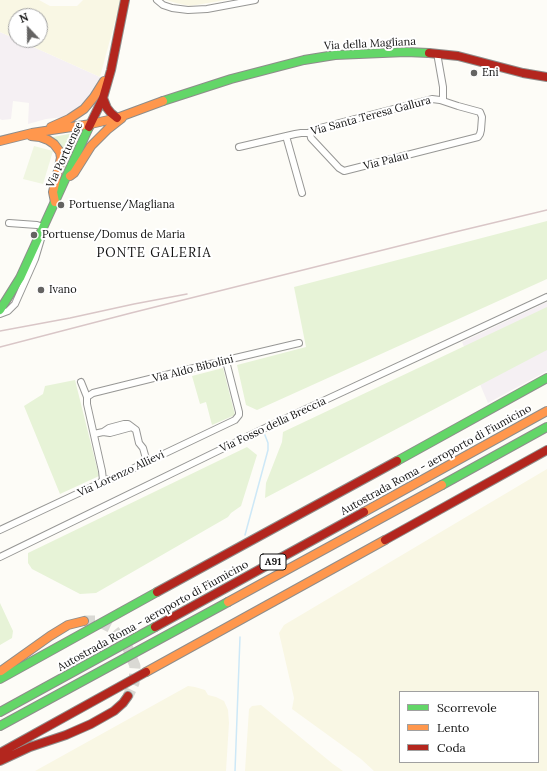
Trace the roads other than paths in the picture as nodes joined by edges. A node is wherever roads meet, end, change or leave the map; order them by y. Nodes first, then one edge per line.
1 (125, 0) edge
2 (157, 0) edge
3 (255, 0) edge
4 (437, 53) junction
5 (111, 70) junction
6 (547, 77) edge
7 (102, 98) junction
8 (443, 100) junction
9 (127, 114) junction
10 (117, 118) junction
11 (91, 124) junction
12 (39, 132) junction
13 (310, 133) junction
14 (24, 135) junction
15 (286, 136) junction
16 (478, 137) joint
17 (0, 141) edge
18 (239, 147) dead end
19 (65, 181) junction
20 (302, 193) dead end
21 (55, 202) junction
22 (9, 223) dead end
23 (43, 227) junction
24 (547, 297) edge
25 (0, 310) edge
26 (0, 314) edge
27 (299, 343) dead end
28 (225, 363) junction
29 (547, 378) edge
30 (81, 382) dead end
31 (87, 397) junction
32 (547, 411) edge
33 (547, 427) edge
34 (94, 434) junction
35 (547, 450) edge
36 (147, 462) junction
37 (103, 480) junction
38 (0, 530) edge
39 (0, 557) edge
40 (84, 620) tunnel mouth
41 (0, 671) edge
42 (0, 679) edge
43 (128, 696) tunnel mouth
44 (0, 712) edge
45 (0, 726) edge
46 (0, 752) edge
47 (0, 761) edge

1 - 5 main road, Via Portuense
2 - 3 street
4 - 6 main road, Via della Magliana
4 - 8 street
4 - 9 main road, Via della Magliana
5 - 7 main road, Via Portuense
5 - 12 main road
7 - 10 main road
7 - 11 main road, Via Portuense
8 - 13 street, Via Santa Teresa Gallura
8 - 16 street, Via Santa Teresa Gallura
9 - 10 main road, Via della Magliana
9 - 19 main road
10 - 11 main road, Via della Magliana
11 - 12 main road, Via della Magliana
11 - 19 main road, Via Portuense
12 - 14 main road
13 - 15 street, Via Santa Teresa Gallura
13 - 16 street, Via Palau
14 - 17 main road
14 - 21 main road
15 - 18 street, Via Santa Teresa Gallura
15 - 20 street
19 - 21 main road, Via Portuense
21 - 23 main road, Via Portuense
22 - 23 street
23 - 25 main road, Via Portuense
23 - 26 street
24 - 39 street, Via Fosso della Breccia
27 - 28 street, Via Aldo Bibolini
28 - 31 street, Via Aldo Bibolini
28 - 36 street, Via Lorenzo Allievi
29 - 42 main road
30 - 31 street
31 - 34 street
32 - 44 main road, Autostrada Roma - aeroporto di Fiumicino / A91
33 - 45 main road, Autostrada Roma - aeroporto di Fiumicino / A91
34 - 36 street
34 - 37 street
35 - 46 main road
36 - 37 street, Via Lorenzo Allievi
37 - 38 street, Via Lorenzo Allievi
40 - 41 main road
43 - 47 main road

